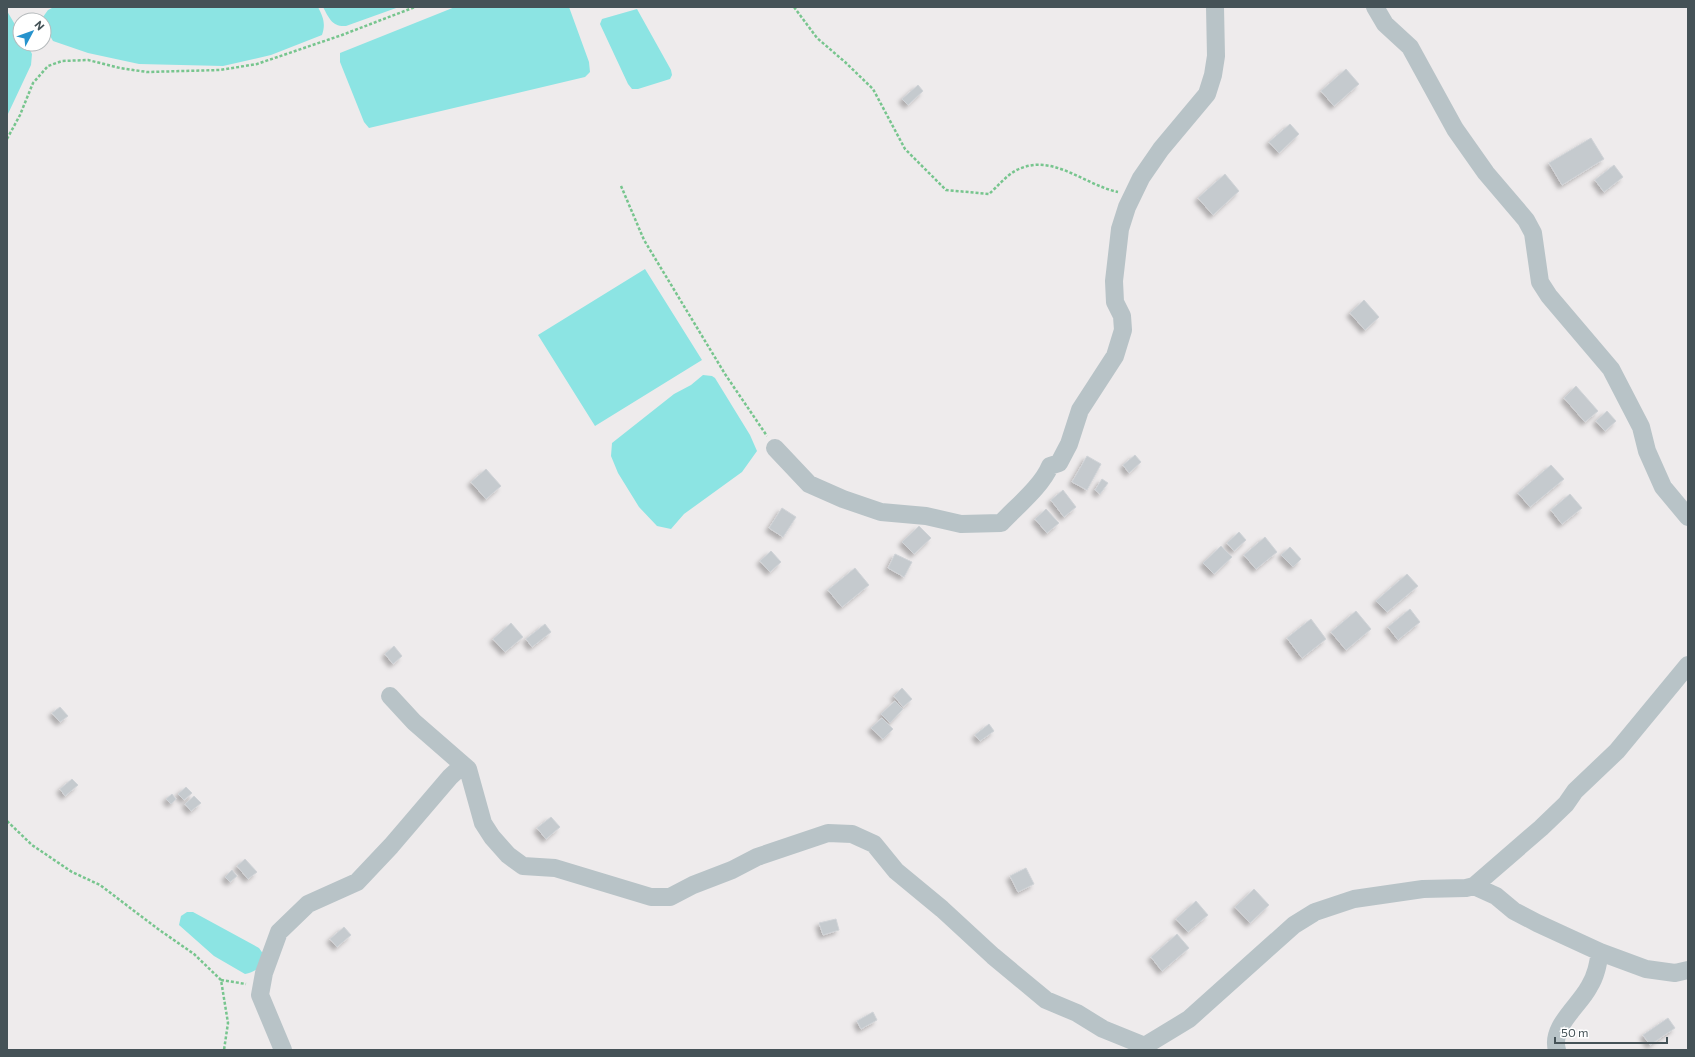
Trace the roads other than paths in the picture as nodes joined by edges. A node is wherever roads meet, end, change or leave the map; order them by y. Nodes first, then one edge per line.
1 (1215, 7) edge
2 (1375, 7) edge
3 (775, 448) road end
4 (1688, 518) edge
5 (1688, 665) edge
6 (390, 696) dead end
7 (463, 765) junction
8 (1474, 886) junction
9 (1600, 952) junction
10 (1688, 970) edge
11 (1142, 1048) edge
12 (283, 1050) edge
13 (1557, 1050) edge

1 - 3 street
2 - 4 street
5 - 8 street
6 - 7 street
7 - 11 street
7 - 12 street
8 - 9 street
8 - 11 street
9 - 10 street
9 - 13 street

